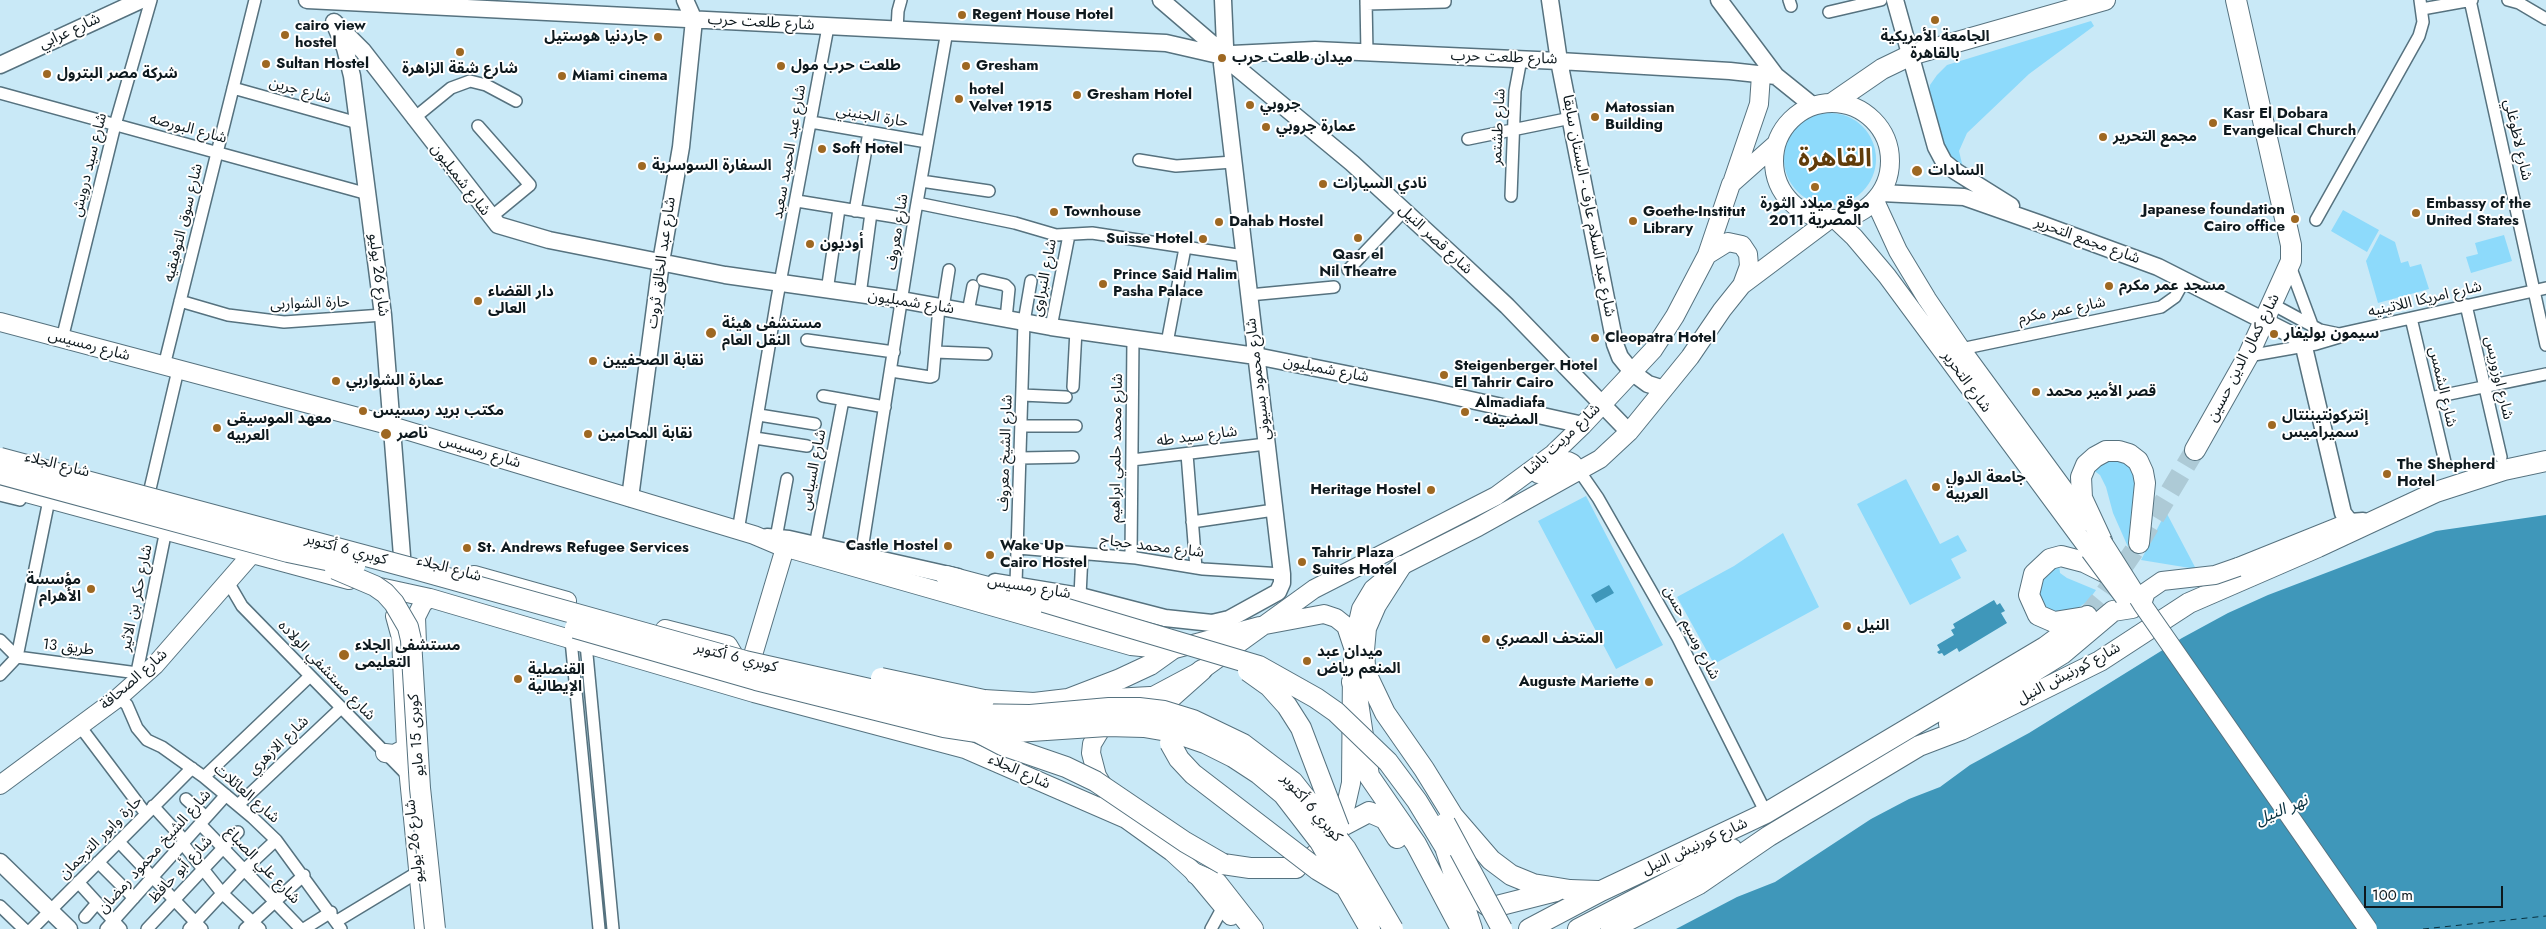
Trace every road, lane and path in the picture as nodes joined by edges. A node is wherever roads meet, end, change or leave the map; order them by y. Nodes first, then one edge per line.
1 (141, 0) edge
2 (151, 0) edge
3 (255, 0) edge
4 (318, 0) edge
5 (685, 0) edge
6 (900, 0) edge
7 (1161, 0) edge
8 (1223, 0) edge
9 (1445, 0) edge
10 (1550, 0) edge
11 (1881, 0) edge
12 (1895, 0) edge
13 (2105, 0) edge
14 (2236, 0) edge
15 (2471, 0) edge
16 (2515, 1) edge
17 (1366, 2) edge
18 (1724, 2) edge
19 (2421, 4) edge
20 (560, 6) edge
21 (1829, 12) dead end
22 (2546, 19) edge
23 (694, 20) junction
24 (1185, 21) junction
25 (334, 22) junction
26 (828, 27) junction
27 (897, 30) junction
28 (948, 31) junction
29 (1175, 43) junction
30 (1367, 53) junction
31 (1223, 55) junction
32 (1911, 55) junction
33 (1520, 59) junction
34 (1559, 61) junction
35 (0, 64) edge
36 (1769, 76) junction
37 (233, 88) junction
38 (0, 93) edge
39 (516, 101) dead end
40 (1834, 102) junction
41 (1812, 105) junction
42 (1572, 118) junction
43 (413, 119) junction
44 (811, 122) junction
45 (358, 123) junction
46 (115, 125) junction
47 (478, 126) dead end
48 (1512, 130) junction
49 (868, 132) junction
50 (1468, 140) dead end
51 (927, 142) junction
52 (1776, 144) junction
53 (217, 153) junction
54 (1139, 160) dead end
55 (1233, 162) junction
56 (921, 181) junction
57 (1731, 184) junction
58 (989, 191) dead end
59 (368, 194) junction
60 (1511, 196) dead end
61 (1878, 197) junction
62 (797, 201) junction
63 (917, 203) junction
64 (839, 209) junction
65 (855, 211) junction
66 (1404, 211) junction
67 (871, 213) junction
68 (490, 218) junction
69 (1832, 219) junction
70 (914, 220) junction
71 (2316, 220) dead end
72 (2041, 224) junction
73 (1069, 234) junction
74 (1185, 248) junction
75 (1706, 255) junction
76 (1244, 256) junction
77 (661, 262) junction
78 (2290, 266) junction
79 (949, 270) dead end
80 (1348, 270) dead end
81 (2182, 278) junction
82 (1031, 282) dead end
83 (780, 283) junction
84 (1742, 285) junction
85 (1334, 287) dead end
86 (2541, 289) edge
87 (827, 291) junction
88 (860, 295) junction
89 (1249, 295) junction
90 (902, 300) junction
91 (180, 301) junction
92 (2466, 305) junction
93 (941, 307) junction
94 (968, 312) junction
95 (2268, 313) junction
96 (383, 315) junction
97 (2411, 318) junction
98 (1006, 319) junction
99 (0, 322) edge
100 (1024, 322) junction
101 (2312, 325) junction
102 (1051, 327) junction
103 (1076, 330) junction
104 (2349, 333) junction
105 (1133, 338) junction
106 (62, 339) junction
107 (807, 340) dead end
108 (1167, 343) junction
109 (2546, 345) edge
110 (2304, 347) junction
111 (1961, 349) junction
112 (894, 352) junction
113 (935, 352) junction
114 (986, 354) dead end
115 (1256, 356) junction
116 (2248, 356) junction
117 (171, 368) junction
118 (891, 371) junction
119 (1633, 373) junction
120 (2546, 374) edge
121 (2484, 387) junction
122 (1664, 389) junction
123 (1022, 395) junction
124 (823, 396) dead end
125 (2430, 398) junction
126 (843, 400) junction
127 (1601, 404) junction
128 (885, 407) junction
129 (759, 415) junction
130 (815, 424) dead end
131 (1583, 425) junction
132 (392, 426) junction
133 (1022, 426) junction
134 (1076, 426) dead end
135 (1629, 432) junction
136 (754, 438) junction
137 (1266, 444) junction
138 (807, 446) dead end
139 (2195, 450) tunnel mouth
140 (0, 451) edge
141 (1186, 454) junction
142 (1073, 457) dead end
143 (0, 458) edge
144 (1021, 458) junction
145 (2501, 458) dead end
146 (1132, 460) junction
147 (2546, 461) edge
148 (2444, 462) dead end
149 (1580, 472) junction
150 (0, 474) edge
151 (786, 479) dead end
152 (1521, 480) junction
153 (0, 486) edge
154 (150, 489) junction
155 (0, 495) edge
156 (630, 498) junction
157 (49, 503) junction
158 (1274, 510) junction
159 (2385, 516) junction
160 (1192, 522) junction
161 (2350, 522) junction
162 (166, 530) junction
163 (746, 533) junction
164 (780, 543) junction
165 (2139, 543) dead end
166 (815, 546) junction
167 (2096, 546) junction
168 (1018, 548) junction
169 (288, 552) junction
170 (1082, 554) junction
171 (251, 555) junction
172 (402, 556) junction
173 (861, 556) junction
174 (1131, 557) junction
175 (1401, 566) junction
176 (1196, 568) junction
177 (2106, 572) junction
178 (1282, 574) junction
179 (946, 576) junction
180 (228, 582) junction
181 (1016, 584) junction
182 (368, 585) junction
183 (1080, 596) junction
184 (430, 598) junction
185 (2137, 606) junction
186 (1260, 626) junction
187 (0, 640) edge
188 (578, 642) junction
189 (1171, 650) junction
190 (1354, 650) junction
191 (1227, 655) junction
192 (17, 657) junction
193 (1202, 670) junction
194 (141, 673) junction
195 (0, 674) edge
196 (310, 676) junction
197 (751, 676) junction
198 (1359, 676) junction
199 (1153, 696) junction
200 (119, 697) junction
201 (1054, 702) junction
202 (341, 708) junction
203 (79, 725) junction
204 (978, 732) junction
205 (1890, 739) junction
206 (1919, 746) junction
207 (385, 753) junction
208 (1900, 757) junction
209 (1092, 758) junction
210 (1073, 761) junction
211 (412, 764) junction
212 (192, 768) junction
213 (204, 777) junction
214 (0, 785) edge
215 (1059, 790) junction
216 (226, 795) junction
217 (186, 799) dead end
218 (238, 805) junction
219 (149, 810) junction
220 (1766, 814) junction
221 (1126, 819) junction
222 (203, 821) junction
223 (238, 832) dead end
224 (1331, 832) junction
225 (1769, 836) junction
226 (276, 840) junction
227 (119, 842) junction
228 (184, 843) junction
229 (223, 847) junction
230 (1445, 847) junction
231 (1346, 849) junction
232 (1172, 852) junction
233 (0, 862) edge
234 (98, 862) junction
235 (202, 868) junction
236 (1296, 868) junction
237 (245, 869) junction
238 (418, 872) junction
239 (1196, 874) junction
240 (304, 876) junction
241 (153, 877) junction
242 (78, 882) junction
243 (1345, 886) junction
244 (1560, 889) junction
245 (1601, 891) junction
246 (222, 892) junction
247 (134, 898) junction
248 (174, 899) junction
249 (276, 901) junction
250 (97, 903) junction
251 (0, 906) edge
252 (611, 907) junction
253 (1223, 907) junction
254 (597, 908) junction
255 (50, 910) junction
256 (85, 917) dead end
257 (337, 921) edge
258 (114, 926) edge
259 (1539, 926) edge
260 (153, 927) edge
261 (195, 927) edge
262 (253, 927) edge
263 (1248, 927) edge
264 (24, 929) edge
265 (32, 929) edge
266 (69, 929) edge
267 (303, 929) edge
268 (424, 929) edge
269 (437, 929) edge
270 (599, 929) edge
271 (613, 929) edge
272 (1211, 929) edge
273 (1370, 929) edge
274 (1393, 929) edge
275 (1448, 929) edge
276 (1461, 929) edge
277 (1472, 929) edge
278 (1502, 929) edge
279 (1578, 929) edge
280 (1611, 929) edge
281 (2355, 929) edge
282 (2368, 929) edge

1 - 35 street, شارع عرابي
2 - 46 street, شارع سيد درويش
3 - 37 street, شارع سوق التوفيقيه
4 - 20 street, شارع طلعت حرب
4 - 25 street, شارع 26 يوليو
5 - 23 street
6 - 27 street
7 - 24 street, شارع قصر النيل
8 - 31 street, شارع محمود بسيوني
9 - 17 street
10 - 34 street, شارع عبد السلام عارف - البستان سابقا
11 - 21 street
12 - 32 street
13 - 32 highway
14 - 78 highway
15 - 19 street
15 - 86 street, شارع لاظوغلي
16 - 22 street
17 - 30 street
18 - 36 street
19 - 71 street
20 - 23 street, شارع طلعت حرب
23 - 26 street, شارع طلعت حرب
23 - 77 street, شارع عبد الخالق ثروت
24 - 29 street
24 - 31 street, شارع قصر النيل
25 - 43 street, شارع شمبليون
25 - 45 street, شارع 26 يوليو
26 - 27 street, شارع طلعت حرب
26 - 44 street, شارع عبد الحميد سعيد
27 - 28 street, شارع طلعت حرب
28 - 29 street, شارع طلعت حرب
28 - 51 street, شارع معروف
29 - 31 street, شارع طلعت حرب
30 - 31 street, شارع طلعت حرب
30 - 33 street, شارع طلعت حرب
31 - 55 street, شارع محمود بسيوني
31 - 66 street, شارع قصر النيل
32 - 40 highway
32 - 72 street
33 - 34 street, شارع طلعت حرب
33 - 48 street, شارع طشتمر
34 - 36 street, شارع طلعت حرب
34 - 42 street, شارع عبد السلام عارف - البستان سابقا
36 - 41 street
36 - 57 main road
37 - 45 street, شارع جرين
37 - 53 street, شارع سوق التوفيقيه
38 - 46 street, شارع البورصه
39 - 43 street
40 - 41 main road
40 - 61 main road
41 - 52 main road
42 - 48 street
42 - 119 street, شارع عبد السلام عارف - البستان سابقا
43 - 68 street, شارع شمبليون
44 - 49 street, حارة الجنيني
44 - 62 street, شارع عبد الحميد سعيد
45 - 59 street, شارع 26 يوليو
46 - 53 street, شارع البورصه
46 - 106 street, شارع سيد درويش
47 - 68 street
48 - 50 street
48 - 60 street, شارع طشتمر
49 - 51 street, حارة الجنيني
49 - 65 street
51 - 56 street, شارع معروف
52 - 57 main road, شارع مريت باشا
52 - 69 main road
53 - 59 street, شارع البورصه
53 - 91 street, شارع سوق التوفيقيه
54 - 55 street
55 - 76 street, شارع محمود بسيوني
56 - 58 street
56 - 63 street, شارع معروف
57 - 75 main road, شارع مريت باشا
59 - 96 street, شارع 26 يوليو
61 - 69 main road
61 - 72 street, شارع مجمع التحرير
61 - 111 main road, شارع التحرير
62 - 64 street
62 - 83 street, شارع عبد الحميد سعيد
63 - 70 street, شارع معروف
63 - 73 street
64 - 65 street
64 - 87 street
65 - 67 street
66 - 80 street
66 - 127 street, شارع قصر النيل
67 - 70 street
67 - 88 street
68 - 77 street, شارع شمبليون
69 - 84 main road, شارع مريت باشا
69 - 167 main road, شارع التحرير
70 - 90 street, شارع معروف
72 - 81 street, شارع مجمع التحرير
73 - 74 street
73 - 102 street, شارع النبراوى
74 - 76 street
74 - 108 street
75 - 84 main road
75 - 119 main road, شارع مريت باشا
76 - 89 street, شارع محمود بسيوني
77 - 83 street, شارع شمبليون
77 - 156 street, شارع عبد الخالق ثروت
78 - 95 highway, شارع كمال الدين حسين
78 - 101 street
79 - 93 street
81 - 95 street, شارع مجمع التحرير
81 - 111 street, شارع عمر مكرم
82 - 100 street, شارع الشيخ معروف
83 - 87 street, شارع شمبليون
83 - 129 street, شارع عبد الحميد سعيد
84 - 122 main road, شارع مريت باشا
85 - 89 street
86 - 92 street, شارع امريكا اللاتينيه
86 - 109 street, شارع لاظوغلي
87 - 88 street, شارع شمبليون
88 - 90 street, شارع شمبليون
89 - 115 street, شارع محمود بسيوني
90 - 93 street, شارع شمبليون
90 - 112 street, شارع معروف
91 - 96 street, حارة الشواربى
91 - 117 street, شارع سوق التوفيقيه
92 - 97 street, شارع امريكا اللاتينيه
92 - 121 street, شارع اوزوريس
93 - 94 street, شارع شمبليون
93 - 113 street
94 - 98 street, شارع شمبليون
94 - 98 street
95 - 101 street, شارع امريكا اللاتينيه
95 - 110 street, شارع مجمع التحرير
95 - 116 highway, شارع كمال الدين حسين
96 - 132 street, شارع 26 يوليو
97 - 104 street, شارع امريكا اللاتينيه
97 - 125 street, شارع الشمس
98 - 100 street, شارع شمبليون
99 - 106 main road, شارع رمسيس
100 - 102 street, شارع شمبليون
100 - 123 street, شارع الشيخ معروف
101 - 104 street, شارع امريكا اللاتينيه
102 - 103 street, شارع شمبليون
103 - 105 street, شارع شمبليون
103 - 123 street
104 - 110 street
105 - 108 street, شارع شمبليون
105 - 146 street, شارع محمد حلمي ابراهيم
106 - 117 main road, شارع رمسيس
107 - 112 street
108 - 115 street, شارع شمبليون
110 - 116 street
110 - 161 street
111 - 167 main road, شارع التحرير
112 - 118 street, شارع معروف
113 - 114 street
113 - 118 street
115 - 131 street, شارع شمبليون
115 - 137 street, شارع محمود بسيوني
116 - 139 highway, شارع كمال الدين حسين
117 - 132 main road, شارع رمسيس
117 - 154 street, شارع سوق التوفيقيه
118 - 128 street, شارع معروف
119 - 122 street, شارع عبد السلام عارف - البستان سابقا
119 - 127 main road, شارع مريت باشا
120 - 121 street
121 - 125 street
121 - 145 street, شارع اوزوريس
122 - 135 main road, شارع مريت باشا
123 - 133 street, شارع الشيخ معروف
124 - 126 street
125 - 148 street, شارع الشمس
126 - 128 street
126 - 166 street, شارع السياس
127 - 131 main road, شارع مريت باشا
127 - 135 street, شارع قصر النيل
128 - 173 street, شارع معروف
129 - 130 street
129 - 136 street, شارع عبد الحميد سعيد
131 - 152 main road, شارع مريت باشا
132 - 156 main road, شارع رمسيس
132 - 172 street, شارع 26 يوليو
133 - 134 street
133 - 144 street, شارع الشيخ معروف
135 - 149 main road, شارع مريت باشا
136 - 138 street
136 - 163 street, شارع عبد الحميد سعيد
137 - 141 street, شارع سيد طه
137 - 158 street, شارع محمود بسيوني
140 - 154 main road, شارع الجلاء
141 - 146 street, شارع سيد طه
141 - 160 street
142 - 144 street
143 - 197 highway, كوبري 6 أكتوبر, bridge
144 - 168 street, شارع الشيخ معروف
146 - 174 street, شارع محمد حلمي ابراهيم
147 - 159 highway, شارع كورنيش النيل
149 - 152 main road
149 - 175 main road, شارع مريت باشا
149 - 220 street, شارع وسيم حسن
150 - 169 highway, كوبري 6 أكتوبر, bridge
151 - 164 street
152 - 186 main road, شارع مريت باشا
153 - 157 main road, شارع الجلاء
154 - 172 main road, شارع الجلاء
155 - 157 street
156 - 163 main road, شارع رمسيس
157 - 162 main road, شارع الجلاء
157 - 192 street
158 - 160 street
158 - 178 street, شارع محمود بسيوني
159 - 161 street
159 - 206 highway, شارع كورنيش النيل
160 - 176 street
161 - 185 main road, bridge
162 - 171 main road, شارع الجلاء
162 - 194 street, شارع حكر بن الاثير
163 - 164 main road, شارع رمسيس
164 - 166 street, شارع رمسيس
164 - 189 main road, شارع رمسيس
164 - 197 main road
165 - 167 highway
166 - 173 street, شارع رمسيس
167 - 177 main road, bridge
167 - 185 main road, bridge
168 - 170 street, شارع محمد حجاج
168 - 181 street, شارع الشيخ معروف
169 - 204 highway, كوبري 6 أكتوبر, bridge
169 - 269 highway, كوبرى 15 مايو, bridge
170 - 174 street, شارع محمد حجاج
170 - 183 street
171 - 180 main road, شارع الصحافة
171 - 182 main road, شارع الجلاء
172 - 197 main road, شارع الجلاء
173 - 179 street, شارع رمسيس
174 - 176 street, شارع محمد حجاج
175 - 190 main road, شارع مريت باشا
175 - 198 highway
176 - 178 street, شارع محمد حجاج
177 - 185 main road, bridge
177 - 205 highway, شارع كورنيش النيل
178 - 183 street, شارع رمسيس
179 - 181 street, شارع رمسيس
179 - 191 highway, bridge
180 - 194 main road, شارع الصحافة
180 - 196 street, شارع مستشفي الولاده
181 - 183 street, شارع رمسيس
182 - 184 main road, شارع الجلاء
182 - 211 main road, شارع 26 يوليو
184 - 188 main road, شارع الجلاء
184 - 211 main road, شارع 26 يوليو
185 - 206 highway
185 - 281 main road
185 - 282 main road, bridge
186 - 189 main road, شارع رمسيس
186 - 190 main road
186 - 193 main road, شارع مريت باشا
187 - 192 street
188 - 197 main road, شارع الجلاء
188 - 252 street
188 - 254 street
189 - 201 highway
190 - 198 main road
191 - 230 highway, bridge
191 - 231 highway, bridge
192 - 194 street, طريق 13
192 - 195 street
193 - 199 main road, شارع مريت باشا
193 - 243 highway, bridge
194 - 200 main road, شارع الصحافة
196 - 202 street, شارع مستشفي الولاده
196 - 213 street
197 - 201 highway, bridge
197 - 210 main road, شارع الجلاء
197 - 215 main road, شارع الجلاء
197 - 231 highway, كوبري 6 أكتوبر, bridge
198 - 224 main road
198 - 244 highway
198 - 276 highway
198 - 278 highway, bridge
199 - 201 main road
199 - 209 main road, شارع مريت باشا
200 - 203 main road, شارع الصحافة
200 - 212 street, شارع العائلات
202 - 207 street, شارع مستشفي الولاده
202 - 218 street, شارع الازهري
203 - 214 main road, شارع الصحافة
203 - 219 street
204 - 236 highway, bridge
204 - 243 highway, كوبري 6 أكتوبر, bridge
205 - 208 highway
205 - 220 highway, شارع كورنيش النيل
206 - 208 highway, شارع كورنيش النيل
207 - 211 street, شارع مستشفي الولاده
207 - 211 main road
208 - 225 highway, شارع كورنيش النيل
209 - 210 main road, شارع الجلاء
209 - 221 main road
210 - 215 main road
211 - 238 main road, شارع 26 يوليو
211 - 269 main road, شارع 26 يوليو
212 - 213 street, شارع العائلات
212 - 219 street, حارة وابور الترجمان
213 - 216 street, شارع العائلات
215 - 221 main road, شارع الجلاء
216 - 218 street, شارع العائلات
216 - 222 street, شارع الشيخ محمود رمضان
217 - 222 street, شارع علي الصباغ
218 - 226 street, شارع العائلات
219 - 227 street, حارة وابور الترجمان
219 - 228 street
220 - 245 highway, شارع كورنيش النيل
221 - 232 main road, شارع الجلاء
222 - 228 street, شارع الشيخ محمود رمضان
222 - 229 street, شارع علي الصباغ
223 - 229 street, شارع أبو حافظ
224 - 236 main road
224 - 275 highway
225 - 279 highway
225 - 280 highway, شارع كورنيش النيل
226 - 237 street
226 - 240 street, شارع العائلات
227 - 234 street, حارة وابور الترجمان
227 - 241 street
228 - 235 street
228 - 241 street, شارع الشيخ محمود رمضان
229 - 235 street, شارع أبو حافظ
229 - 237 street, شارع علي الصباغ
230 - 244 highway
230 - 277 highway
231 - 274 highway, كوبري 6 أكتوبر, bridge
232 - 236 main road
232 - 239 main road, شارع الجلاء
233 - 255 street
234 - 242 street, حارة وابور الترجمان
234 - 247 street
235 - 246 street
235 - 248 street, شارع أبو حافظ
237 - 246 street
237 - 249 street, شارع علي الصباغ
238 - 257 street
238 - 268 main road, شارع 26 يوليو
239 - 253 main road, شارع الجلاء
239 - 263 highway
240 - 249 street
240 - 257 street, شارع العائلات
241 - 247 street, شارع الشيخ محمود رمضان
241 - 248 street
242 - 250 street
242 - 255 street, حارة وابور الترجمان
243 - 273 highway, كوبري 6 أكتوبر, bridge
244 - 245 highway
245 - 259 highway, شارع كورنيش النيل
246 - 261 street
246 - 262 street
247 - 258 street, شارع الشيخ محمود رمضان
248 - 260 street, شارع أبو حافظ
248 - 261 street
249 - 262 street
249 - 267 street, شارع علي الصباغ
250 - 256 street
250 - 258 street
251 - 264 street
252 - 254 street
252 - 271 street
253 - 263 main road, شارع الجلاء
253 - 272 street
254 - 270 street
255 - 265 street, حارة وابور الترجمان
255 - 266 street
257 - 267 street

